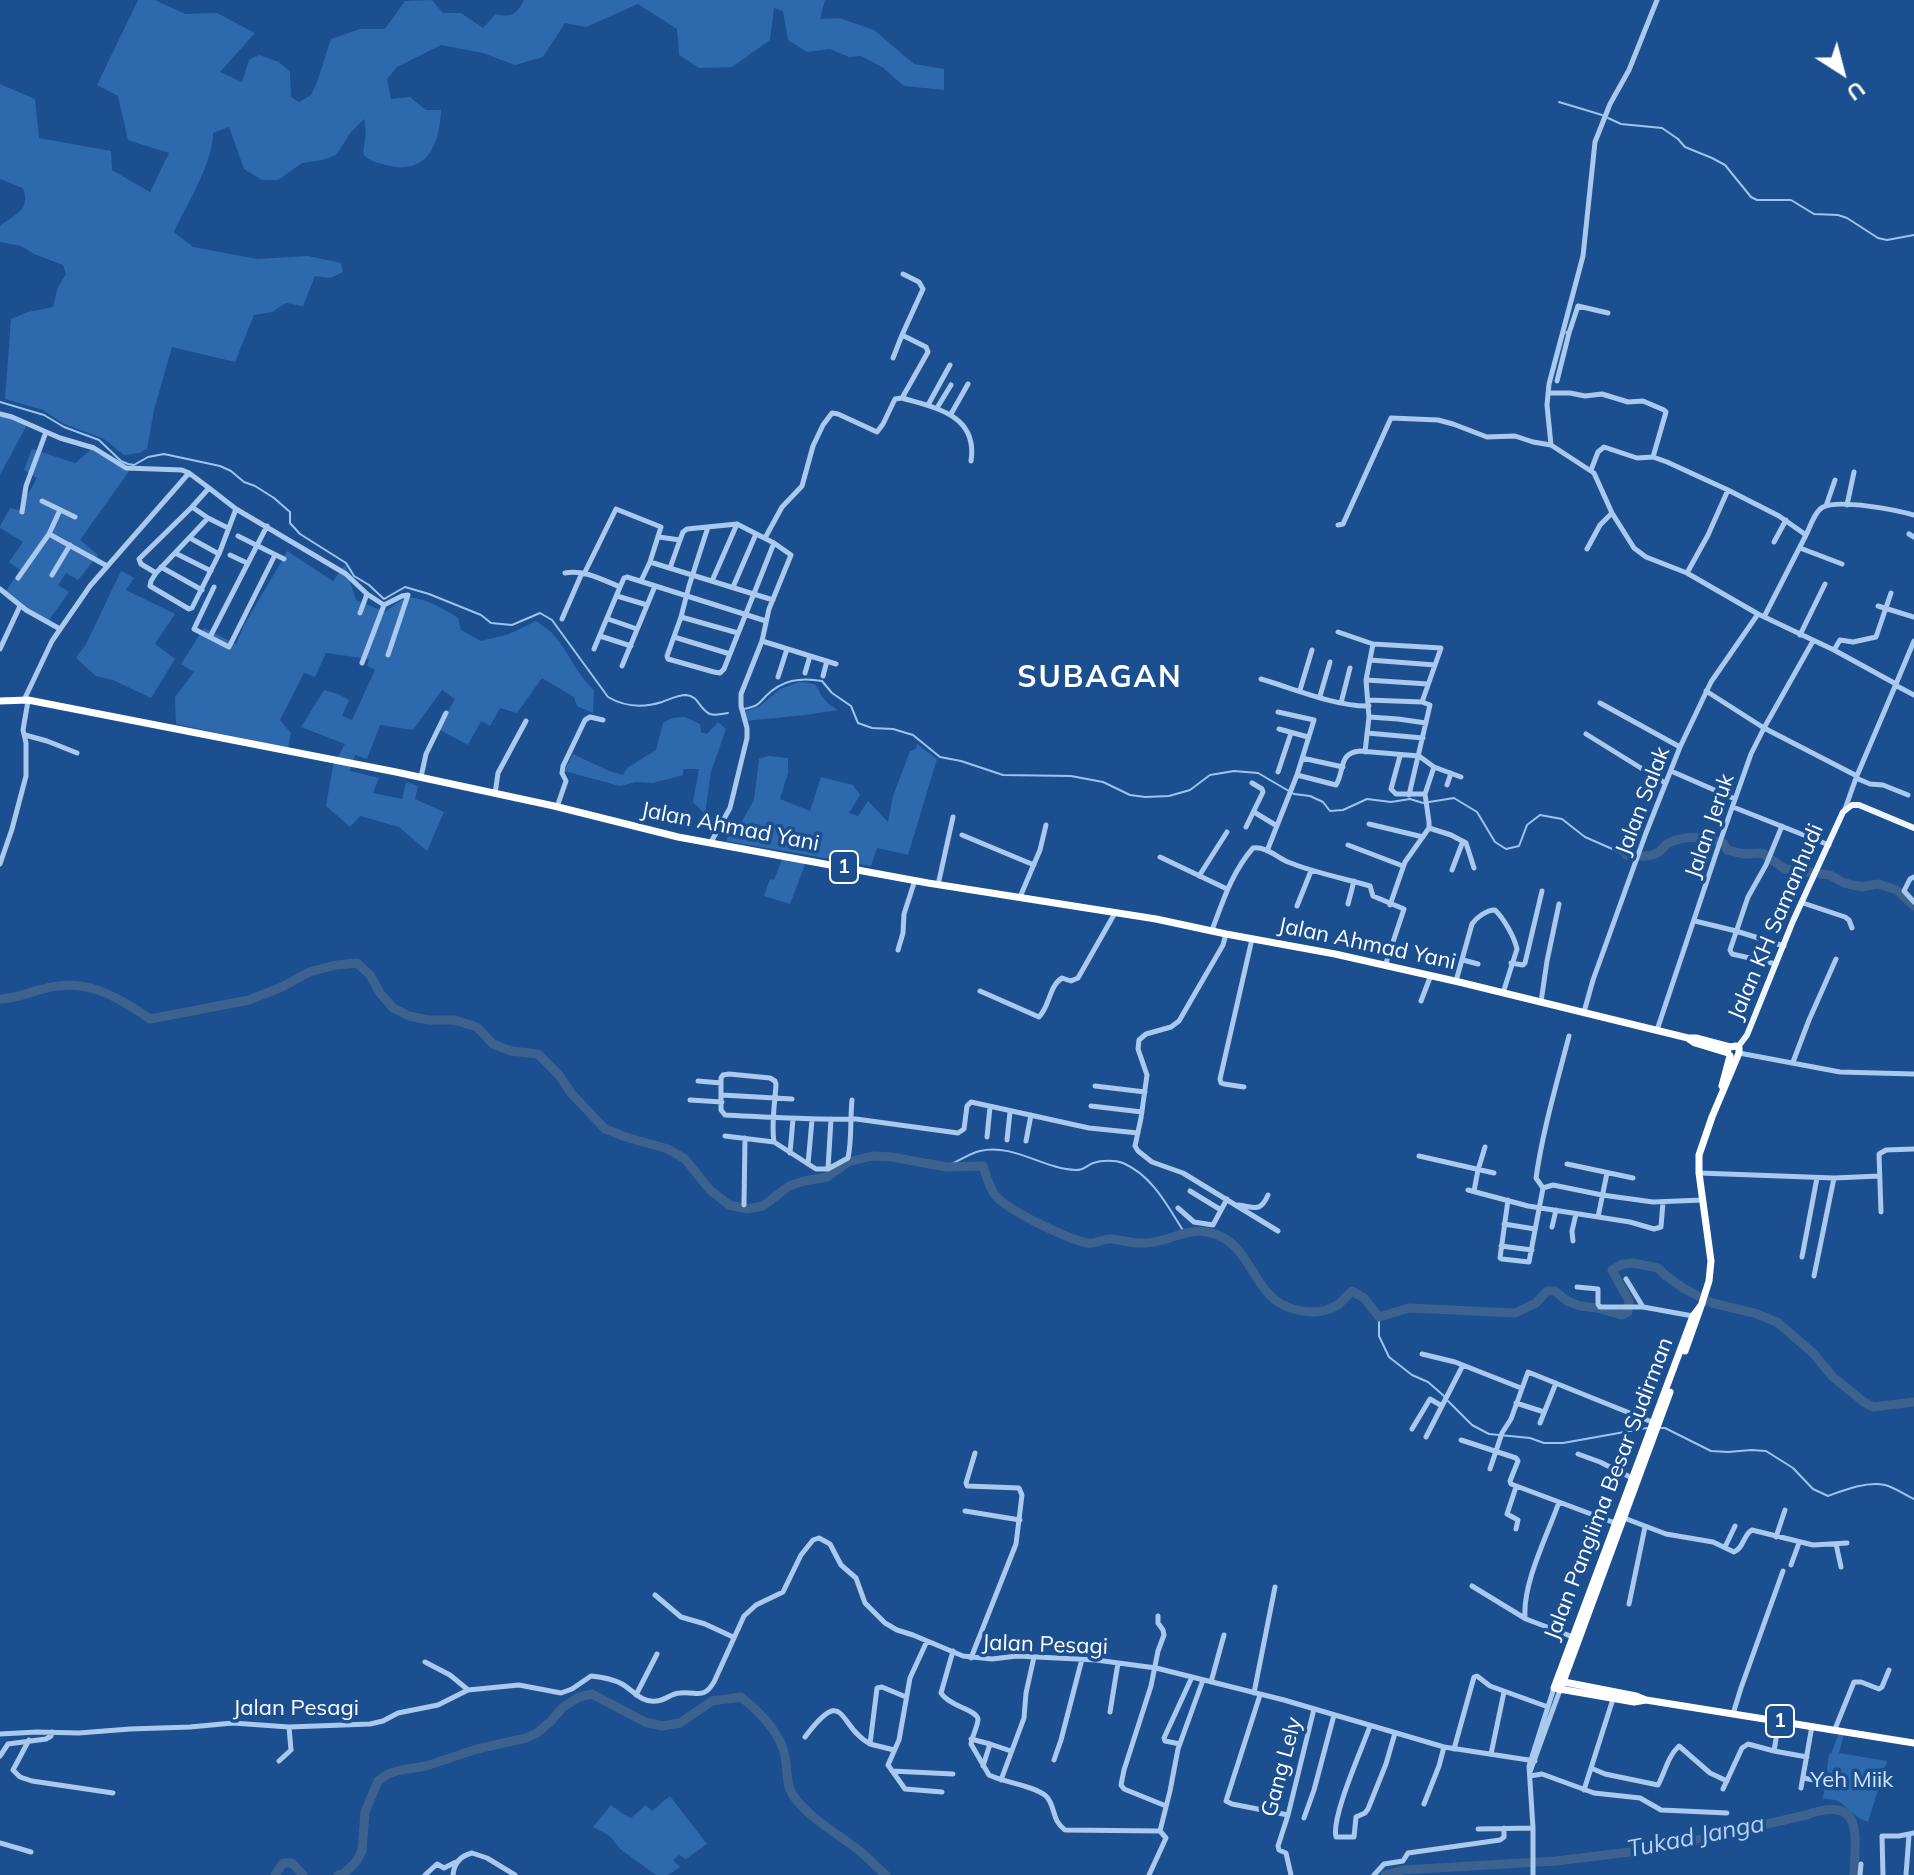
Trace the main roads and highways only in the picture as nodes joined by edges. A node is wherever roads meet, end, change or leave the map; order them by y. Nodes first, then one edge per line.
1 (0, 701) edge
2 (1914, 828) edge
3 (1734, 1052) junction
4 (1702, 1304) junction
5 (1654, 1423) junction
6 (1650, 1436) junction
7 (1607, 1552) junction
8 (1558, 1685) junction
9 (1646, 1700) junction
10 (1914, 1743) edge

1 - 3 highway, Jalan Ahmad Yani / 1
2 - 3 main road, Jalan KH Samanhudi
3 - 4 highway, Jalan Panglima Besar Sudirman
4 - 5 highway, Jalan Panglima Besar Sudirman
4 - 5 highway, Jalan Panglima Besar Sudirman
5 - 6 highway, Jalan Panglima Besar Sudirman
6 - 7 highway, Jalan Panglima Besar Sudirman
6 - 7 highway, Jalan Panglima Besar Sudirman
7 - 8 highway, Jalan Panglima Besar Sudirman
7 - 8 highway, Jalan Panglima Besar Sudirman
8 - 9 highway, 1
8 - 9 highway, 1
9 - 10 highway, 1

